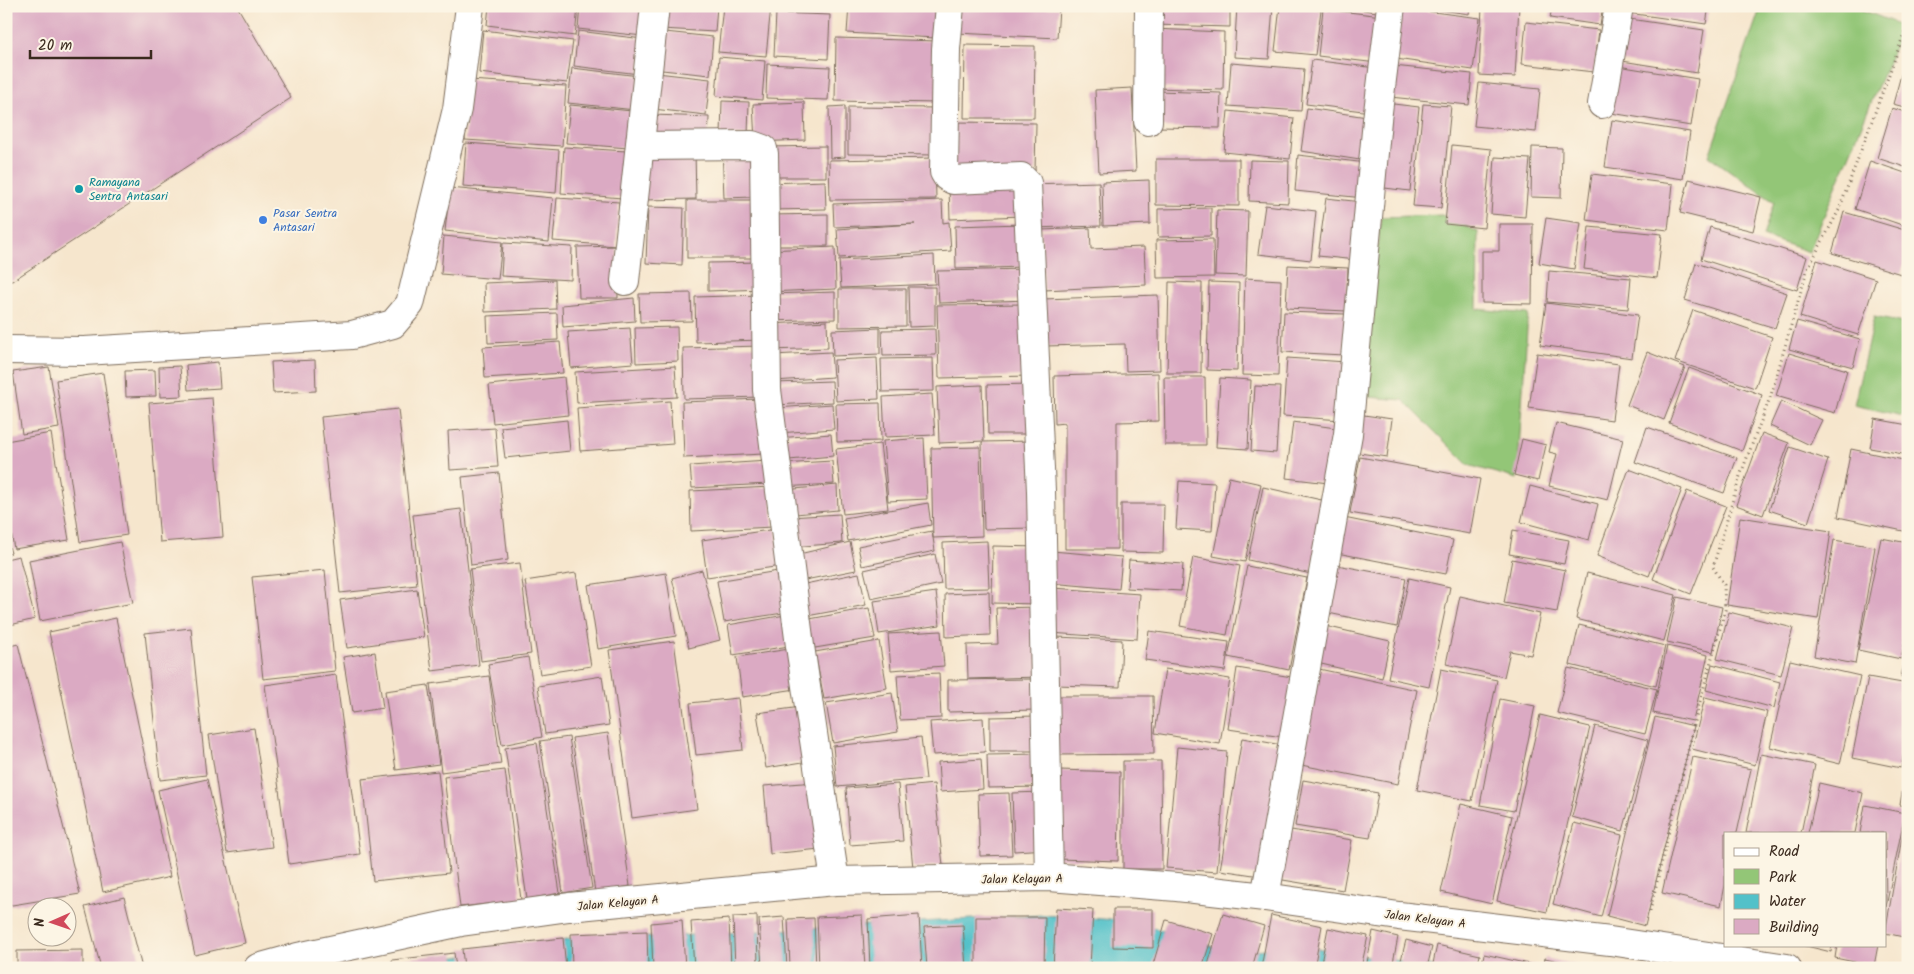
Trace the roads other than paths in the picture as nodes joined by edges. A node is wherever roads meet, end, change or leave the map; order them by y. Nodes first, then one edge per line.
1 (470, 6) edge
2 (655, 6) edge
3 (950, 6) edge
4 (1149, 6) edge
5 (1392, 6) edge
6 (1619, 6) edge
7 (1602, 104) dead end
8 (1148, 121) dead end
9 (640, 146) junction
10 (626, 281) dead end
11 (6, 350) edge
12 (1049, 877) junction
13 (835, 881) junction
14 (1266, 897) junction
15 (258, 968) edge
16 (1788, 968) edge

1 - 11 street
2 - 9 street
3 - 12 street
4 - 8 street
5 - 14 street
6 - 7 street
9 - 10 street
9 - 13 street
12 - 13 street, Jalan Kelayan A
12 - 14 street, Jalan Kelayan A
13 - 15 street, Jalan Kelayan A
14 - 16 street, Jalan Kelayan A

